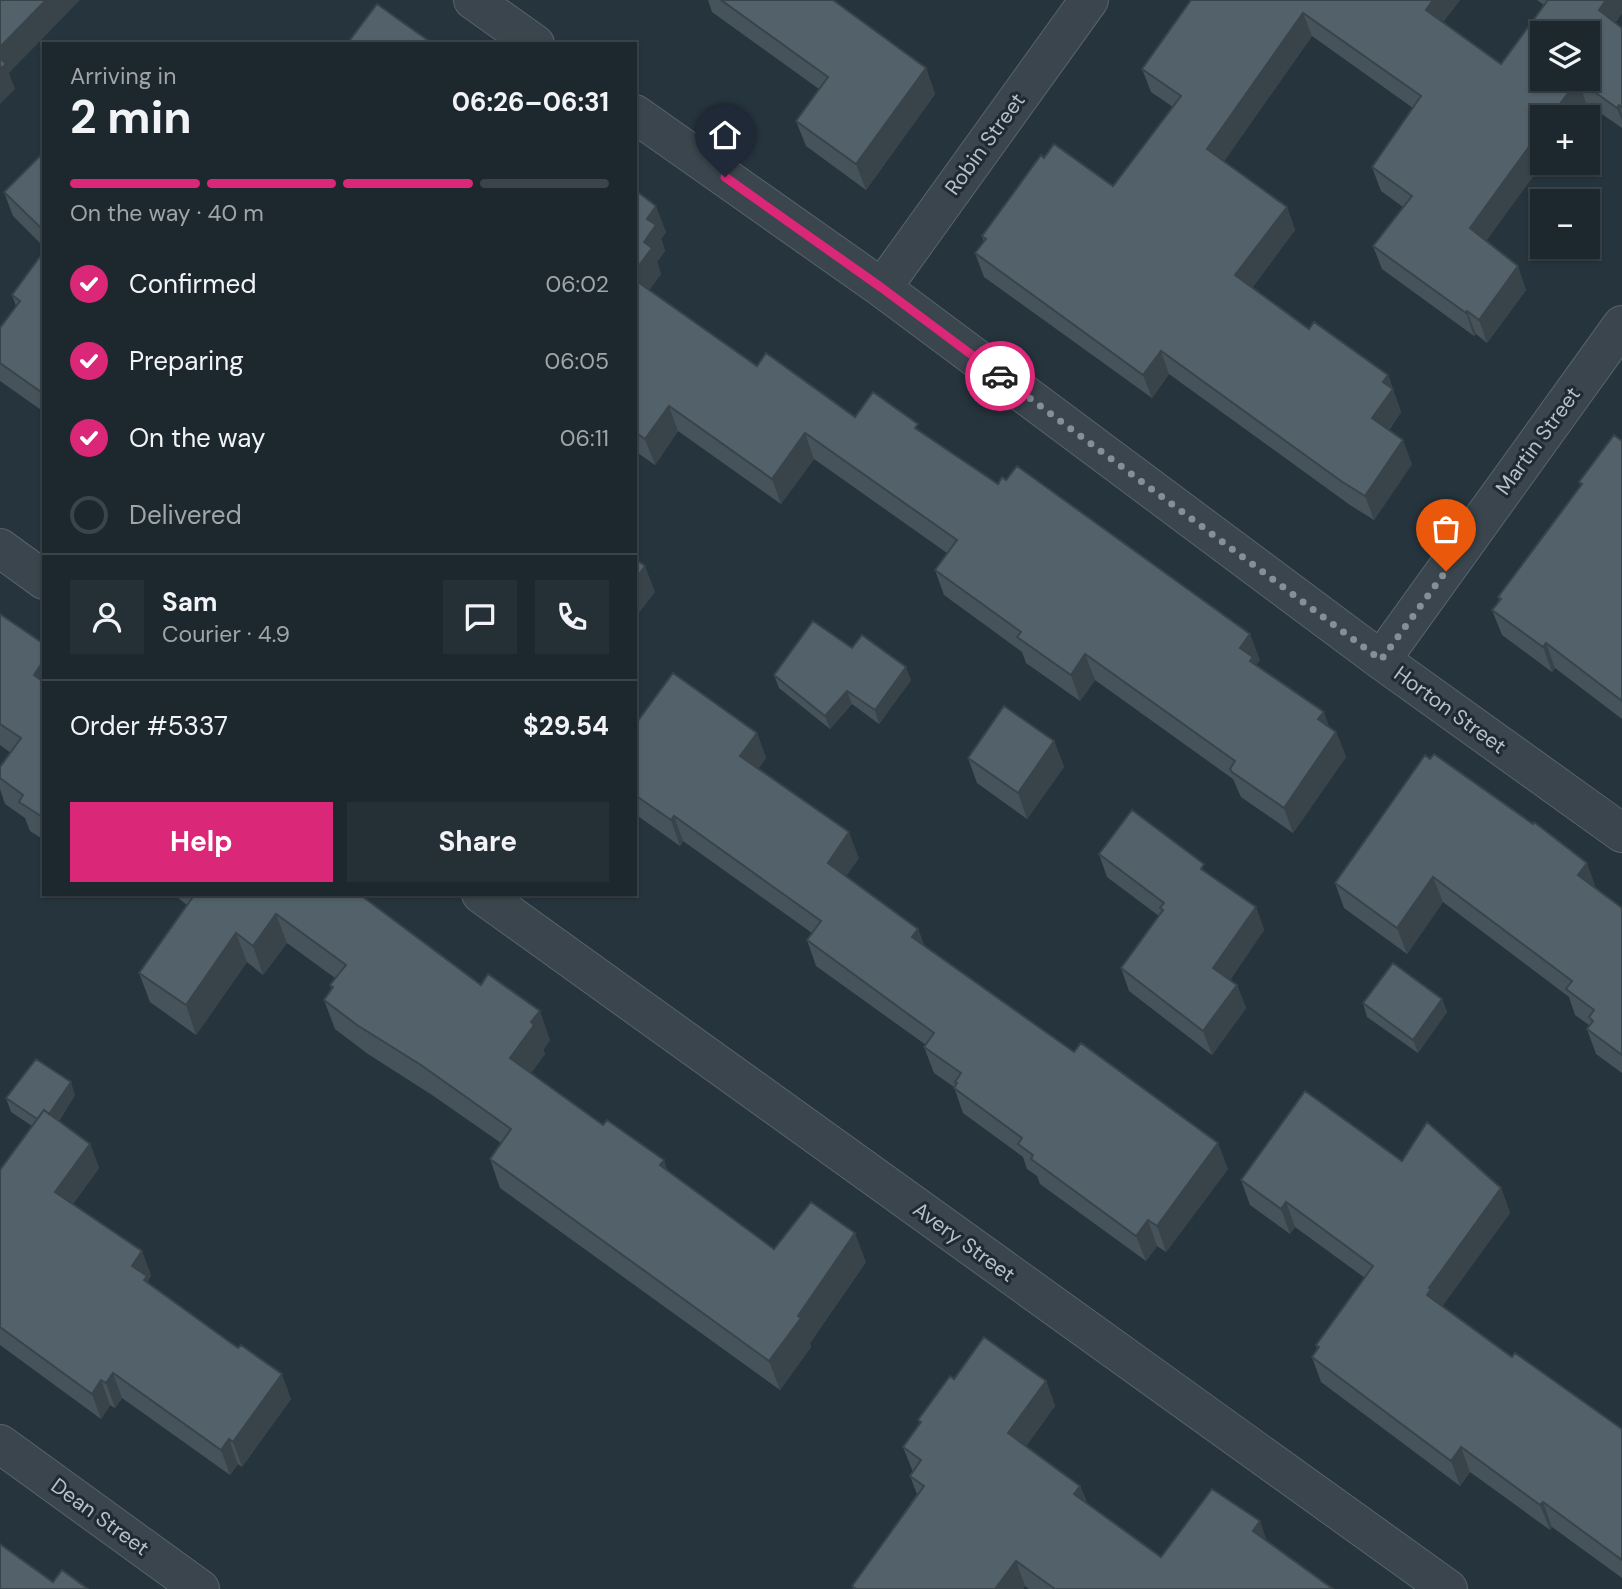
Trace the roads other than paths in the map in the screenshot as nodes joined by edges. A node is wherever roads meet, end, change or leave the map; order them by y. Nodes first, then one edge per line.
1 (473, 0) edge
2 (1089, 0) edge
3 (532, 42) edge
4 (637, 115) edge
5 (882, 288) junction
6 (1622, 325) edge
7 (0, 548) edge
8 (42, 579) edge
9 (1381, 660) junction
10 (1622, 833) edge
11 (484, 896) edge
12 (0, 1444) edge
13 (201, 1589) edge
14 (1448, 1589) edge

1 - 3 street
2 - 5 street, Robin Street
4 - 5 street, Horton Street
5 - 9 street, Horton Street
6 - 9 street, Martin Street
7 - 8 street
9 - 10 street, Horton Street
11 - 14 street, Avery Street
12 - 13 street, Dean Street

